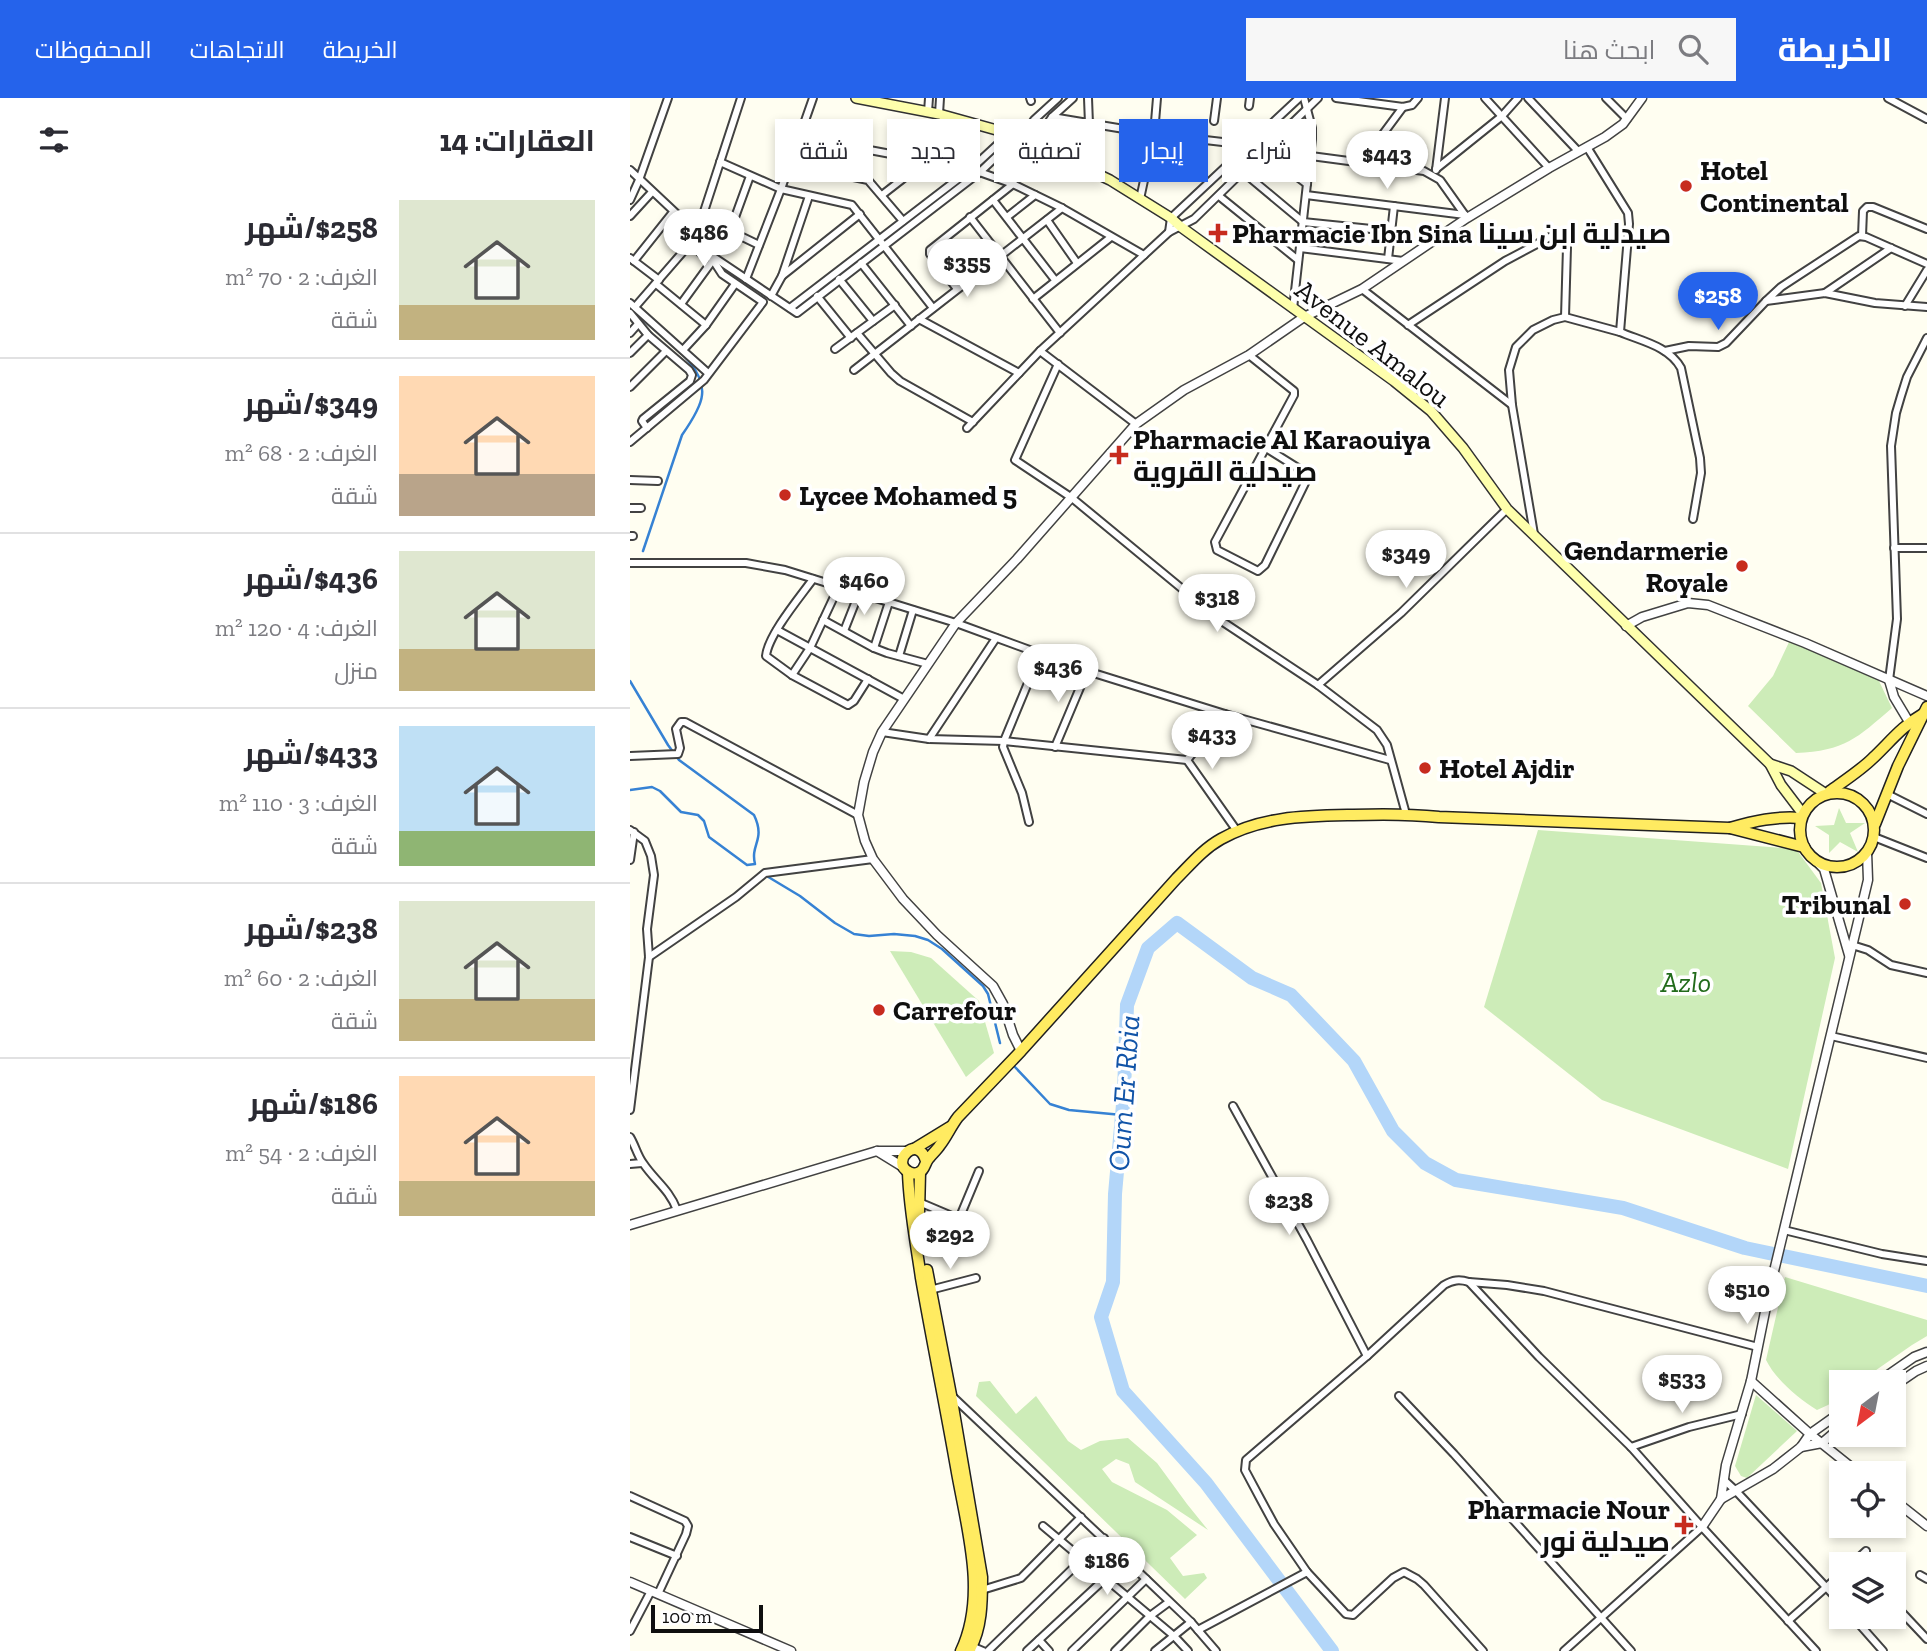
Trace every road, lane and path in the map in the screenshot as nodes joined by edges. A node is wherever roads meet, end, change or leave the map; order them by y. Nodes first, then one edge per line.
1 (668, 98) edge
2 (741, 98) edge
3 (813, 98) edge
4 (856, 98) edge
5 (929, 98) edge
6 (940, 98) edge
7 (1058, 98) edge
8 (1073, 98) edge
9 (1088, 98) edge
10 (1157, 98) edge
11 (1217, 98) edge
12 (1299, 98) edge
13 (1304, 98) edge
14 (1318, 98) edge
15 (1336, 98) edge
16 (1419, 98) edge
17 (1446, 98) edge
18 (1485, 98) edge
19 (1518, 98) edge
20 (1528, 98) edge
21 (1606, 98) edge
22 (1642, 98) edge
23 (1888, 98) edge
24 (870, 99) edge
25 (899, 102) edge
26 (1308, 107) junction
27 (1403, 107) junction
28 (928, 112) junction
29 (939, 114) junction
30 (1502, 116) junction
31 (1052, 117) joint
32 (806, 119) edge
33 (1035, 119) edge
34 (1062, 119) edge
35 (1088, 119) edge
36 (1155, 119) edge
37 (1276, 119) edge
38 (1296, 119) edge
39 (1310, 119) edge
40 (1627, 119) junction
41 (1927, 119) edge
42 (1214, 121) dead end
43 (994, 129) edge
44 (1587, 147) junction
45 (1578, 151) junction
46 (1316, 157) edge
47 (994, 158) edge
48 (720, 162) junction
49 (1379, 165) junction
50 (1549, 168) junction
51 (630, 170) edge
52 (1222, 170) edge
53 (980, 172) joint
54 (1435, 172) junction
55 (750, 176) junction
56 (1105, 177) edge
57 (639, 180) junction
58 (783, 182) edge
59 (870, 182) edge
60 (899, 182) edge
61 (954, 182) edge
62 (966, 182) edge
63 (1144, 182) edge
64 (1233, 182) edge
65 (1255, 182) edge
66 (1304, 182) edge
67 (1013, 184) junction
68 (1307, 184) joint
69 (780, 189) junction
70 (652, 191) junction
71 (882, 195) junction
72 (1035, 195) junction
73 (1306, 195) junction
74 (809, 196) junction
75 (1219, 196) junction
76 (1140, 199) junction
77 (630, 200) edge
78 (993, 200) junction
79 (1394, 206) junction
80 (1062, 208) junction
81 (673, 212) junction
82 (704, 212) junction
83 (860, 214) junction
84 (630, 216) edge
85 (1466, 216) junction
86 (1007, 217) junction
87 (970, 218) junction
88 (1171, 218) junction
89 (1047, 220) junction
90 (903, 221) junction
91 (1303, 222) junction
92 (1181, 227) junction
93 (1927, 229) edge
94 (730, 231) junction
95 (1391, 231) junction
96 (1170, 232) junction
97 (697, 233) junction
98 (1862, 236) junction
99 (1111, 237) junction
100 (1022, 239) junction
101 (881, 243) junction
102 (701, 245) junction
103 (759, 245) junction
104 (1300, 248) junction
105 (1891, 248) junction
106 (1144, 255) junction
107 (1000, 256) junction
108 (711, 257) junction
109 (632, 259) edge
110 (1388, 259) junction
111 (1298, 260) junction
112 (1403, 261) junction
113 (1077, 262) junction
114 (861, 263) junction
115 (1927, 264) edge
116 (1927, 270) edge
117 (782, 276) junction
118 (837, 277) junction
119 (746, 279) junction
120 (1055, 280) junction
121 (658, 282) junction
122 (735, 284) junction
123 (957, 289) junction
124 (1362, 289) junction
125 (1825, 293) junction
126 (816, 294) junction
127 (771, 296) junction
128 (1033, 299) junction
129 (1766, 301) junction
130 (681, 304) junction
131 (895, 305) junction
132 (1905, 306) junction
133 (1927, 307) edge
134 (632, 308) edge
135 (933, 308) junction
136 (1293, 309) junction
137 (1304, 317) junction
138 (1565, 317) junction
139 (919, 319) junction
140 (873, 321) junction
141 (638, 324) junction
142 (706, 325) junction
143 (1408, 325) junction
144 (911, 326) junction
145 (1620, 332) junction
146 (630, 333) edge
147 (1060, 333) junction
148 (648, 335) junction
149 (854, 335) junction
150 (1927, 338) edge
151 (835, 349) dead end
152 (683, 350) junction
153 (666, 351) junction
154 (1040, 351) junction
155 (1665, 351) junction
156 (630, 354) edge
157 (874, 354) junction
158 (1249, 355) junction
159 (1058, 364) junction
160 (854, 370) dead end
161 (1019, 373) junction
162 (706, 377) junction
163 (630, 387) edge
164 (1512, 405) junction
165 (973, 422) junction
166 (1136, 424) junction
167 (647, 428) junction
168 (967, 428) dead end
169 (630, 442) edge
170 (1266, 448) junction
171 (630, 480) edge
172 (658, 481) dead end
173 (1072, 498) junction
174 (630, 508) edge
175 (641, 508) dead end
176 (1507, 509) junction
177 (1693, 519) dead end
178 (1534, 534) junction
179 (1894, 548) junction
180 (1927, 548) edge
181 (632, 563) edge
182 (813, 579) junction
183 (839, 586) junction
184 (859, 593) junction
185 (889, 602) junction
186 (913, 610) junction
187 (823, 620) junction
188 (956, 624) junction
189 (1626, 626) junction
190 (777, 630) junction
191 (844, 631) junction
192 (996, 638) junction
193 (810, 648) junction
194 (874, 648) junction
195 (1040, 654) junction
196 (899, 656) junction
197 (928, 664) junction
198 (1087, 671) junction
199 (792, 674) junction
200 (868, 679) junction
201 (1889, 680) junction
202 (1318, 685) junction
203 (1927, 696) edge
204 (904, 699) junction
205 (1925, 710) edge
206 (1225, 714) junction
207 (1909, 722) junction
208 (882, 732) junction
209 (929, 739) junction
210 (1003, 741) junction
211 (1055, 747) junction
212 (630, 755) edge
213 (1187, 760) junction
214 (1391, 760) junction
215 (1770, 764) junction
216 (1827, 794) junction
217 (1887, 794) junction
218 (1406, 814) junction
219 (1927, 814) edge
220 (858, 815) junction
221 (1802, 816) junction
222 (1029, 822) dead end
223 (1875, 824) junction
224 (1730, 828) junction
225 (632, 831) edge
226 (1237, 831) junction
227 (1874, 837) junction
228 (1804, 847) junction
229 (1867, 852) junction
230 (1927, 858) edge
231 (873, 859) junction
232 (1814, 859) junction
233 (630, 860) edge
234 (1852, 945) junction
235 (649, 957) junction
236 (1850, 958) junction
237 (1927, 974) edge
238 (1831, 1036) junction
239 (1021, 1051) junction
240 (1927, 1058) edge
241 (1233, 1106) dead end
242 (630, 1110) edge
243 (950, 1126) junction
244 (630, 1137) edge
245 (911, 1150) junction
246 (877, 1151) junction
247 (926, 1161) junction
248 (642, 1163) junction
249 (630, 1164) edge
250 (906, 1169) junction
251 (979, 1171) dead end
252 (920, 1172) junction
253 (919, 1202) junction
254 (677, 1210) junction
255 (630, 1224) edge
256 (1783, 1234) junction
257 (1927, 1261) edge
258 (976, 1278) dead end
259 (1469, 1282) junction
260 (930, 1290) junction
261 (1758, 1347) junction
262 (1927, 1352) edge
263 (1367, 1356) junction
264 (940, 1364) junction
265 (1927, 1366) edge
266 (1895, 1370) edge
267 (1906, 1378) edge
268 (1751, 1381) junction
269 (947, 1396) junction
270 (1399, 1396) dead end
271 (1742, 1414) junction
272 (1829, 1421) edge
273 (953, 1427) junction
274 (1810, 1434) junction
275 (1829, 1437) edge
276 (1822, 1443) junction
277 (1631, 1447) junction
278 (1801, 1447) junction
279 (1844, 1461) edge
280 (1724, 1480) junction
281 (1736, 1490) junction
282 (630, 1496) edge
283 (1721, 1499) junction
284 (1906, 1509) edge
285 (1081, 1517) junction
286 (1043, 1526) dead end
287 (1927, 1526) edge
288 (1702, 1528) junction
289 (630, 1537) edge
290 (1104, 1538) junction
291 (1059, 1539) junction
292 (677, 1556) junction
293 (1082, 1559) junction
294 (1125, 1560) junction
295 (1307, 1572) junction
296 (1920, 1575) dead end
297 (1106, 1578) junction
298 (1146, 1579) junction
299 (1927, 1579) edge
300 (630, 1582) edge
301 (1827, 1586) junction
302 (1829, 1588) edge
303 (982, 1590) junction
304 (655, 1592) junction
305 (1126, 1597) junction
306 (1169, 1602) junction
307 (1150, 1616) junction
308 (1601, 1617) junction
309 (1906, 1617) edge
310 (1788, 1621) junction
311 (1191, 1622) junction
312 (1864, 1629) edge
313 (1198, 1630) junction
314 (630, 1631) edge
315 (1174, 1636) junction
316 (1927, 1639) edge
317 (1039, 1640) junction
318 (967, 1648) edge
319 (791, 1651) edge
320 (986, 1651) edge
321 (1027, 1651) edge
322 (1049, 1651) edge
323 (1072, 1651) edge
324 (1115, 1651) edge
325 (1155, 1651) edge
326 (1188, 1651) edge
327 (1216, 1651) edge
328 (1483, 1651) edge
329 (1564, 1651) edge
330 (1631, 1651) edge
331 (1816, 1651) edge
332 (1883, 1651) edge

1 - 57 street
2 - 48 street
3 - 32 street
4 - 24 main road, Avenue Amalou
5 - 28 street
6 - 29 street
7 - 33 street
8 - 31 street
9 - 35 street
10 - 36 street
11 - 42 street
12 - 37 street
13 - 26 street
14 - 26 street
15 - 27 street
16 - 27 street
17 - 54 street
18 - 30 street
19 - 30 street
20 - 45 street
21 - 40 street
22 - 40 street
23 - 41 street
24 - 25 main road, Avenue Amalou
25 - 28 main road, Avenue Amalou
26 - 38 street
26 - 39 street
27 - 49 street
28 - 29 main road, Avenue Amalou
29 - 43 main road, Avenue Amalou
30 - 50 street
30 - 54 street
31 - 34 street
40 - 44 street
44 - 45 street
44 - 145 street
45 - 50 street
46 - 49 street
47 - 53 street
48 - 55 street
48 - 82 street
49 - 54 street
50 - 85 street
51 - 57 street
52 - 88 street
53 - 67 street
54 - 85 street
55 - 69 street
55 - 94 street
56 - 76 main road, Avenue Amalou
57 - 70 street
57 - 77 street
58 - 69 street
59 - 71 street
60 - 71 street
61 - 90 street
62 - 101 street
63 - 76 street
64 - 75 street
65 - 91 street
66 - 68 street
67 - 72 street
67 - 78 street
68 - 73 street
69 - 74 street
69 - 103 street
70 - 81 street
70 - 84 street
71 - 90 street
72 - 80 street
72 - 86 street
73 - 79 street
73 - 91 street
74 - 83 street
74 - 117 street
75 - 92 street
75 - 111 street
76 - 88 main road, Avenue Amalou
78 - 86 street
78 - 87 street
79 - 85 street
79 - 95 street
80 - 89 street
80 - 99 street
81 - 97 street
81 - 109 street
82 - 94 street
82 - 97 street
83 - 101 street
83 - 117 street
85 - 112 street
86 - 100 street
87 - 107 street
87 - 123 street
88 - 92 main road, Avenue Amalou
88 - 96 street
89 - 100 street
89 - 113 street
90 - 101 street
91 - 95 street
91 - 104 street
92 - 96 street
92 - 136 main road, Avenue Amalou
93 - 98 street
94 - 103 street
95 - 110 street
96 - 106 street
97 - 102 street
98 - 105 street
98 - 129 street
99 - 106 street
99 - 113 street
100 - 107 street
100 - 120 street
101 - 114 street
101 - 118 street
101 - 135 street
102 - 108 street
102 - 121 street
103 - 119 street
104 - 110 street
104 - 111 street
105 - 115 street
105 - 125 street
106 - 147 street
107 - 123 street
107 - 128 street
108 - 119 street
108 - 122 street
108 - 130 street
109 - 121 street
110 - 112 street
111 - 136 street
112 - 124 street
113 - 120 street
114 - 118 street
114 - 131 street
116 - 132 street
117 - 127 street
118 - 126 street
118 - 140 street
119 - 127 street
120 - 128 street
121 - 130 street
121 - 134 street
122 - 142 street
122 - 162 street
123 - 135 street
124 - 137 street
124 - 143 street
125 - 129 street
125 - 132 street
126 - 127 street
126 - 149 street
128 - 147 street
129 - 155 street
130 - 142 street
131 - 140 street
131 - 144 street
132 - 133 street
134 - 141 street
134 - 152 street
135 - 139 street
136 - 137 main road, Avenue Amalou
137 - 158 street
137 - 176 main road, Avenue Amalou
138 - 143 street
138 - 145 street
138 - 164 street
139 - 144 street
139 - 161 street
140 - 149 street
141 - 146 street
141 - 148 street
142 - 152 street
143 - 164 street
144 - 157 street
145 - 155 street
147 - 154 street
148 - 153 street
148 - 156 street
149 - 151 street
149 - 157 street
150 - 179 street
152 - 162 street
153 - 163 street
153 - 167 street
154 - 159 street
154 - 161 street
155 - 177 street
157 - 160 street
157 - 165 street
158 - 166 street
158 - 170 street
159 - 166 street
159 - 173 street
161 - 165 street
162 - 167 street
164 - 178 street
165 - 168 street
166 - 173 street
167 - 169 street
170 - 170 street
171 - 172 street
173 - 188 street
173 - 202 street
174 - 175 street
176 - 178 main road, Avenue Amalou
176 - 202 street
178 - 189 main road, Avenue Amalou
179 - 180 street
179 - 201 street
181 - 182 street
182 - 183 street
182 - 190 street
183 - 184 street
183 - 187 street
184 - 185 street
184 - 191 street
185 - 186 street
185 - 194 street
186 - 188 street
186 - 196 street
187 - 191 street
187 - 193 street
188 - 192 street
188 - 197 street
189 - 201 street
189 - 215 main road, Avenue Amalou
190 - 193 street
190 - 199 street
191 - 194 street
192 - 195 street
192 - 209 street
193 - 199 street
193 - 200 street
194 - 196 street
195 - 198 street
195 - 210 street
196 - 197 street
197 - 204 street
198 - 206 street
198 - 211 street
199 - 200 street
200 - 204 street
201 - 203 street
201 - 207 street
202 - 214 street
204 - 208 street
205 - 207 main road
205 - 217 main road
206 - 213 street
206 - 214 street
207 - 216 main road
208 - 209 street
208 - 220 street
209 - 210 street
210 - 211 street
210 - 222 street
211 - 213 street
212 - 220 street
213 - 226 street
214 - 218 street
215 - 216 main road
215 - 221 main road
216 - 221 main road
216 - 223 main road
217 - 219 street
217 - 223 main road
218 - 224 main road
218 - 226 main road
220 - 231 street
221 - 224 main road
221 - 228 main road
223 - 227 main road
224 - 228 main road
225 - 233 street
225 - 235 street
226 - 239 main road
227 - 229 main road
227 - 230 street
228 - 232 main road
229 - 232 main road
229 - 234 street
231 - 235 street
231 - 239 street
232 - 236 street
234 - 236 street
234 - 237 street
235 - 242 street
236 - 238 street
238 - 240 street
238 - 256 street
239 - 243 main road
241 - 263 street
243 - 245 main road
243 - 247 main road
244 - 248 street
245 - 246 street
245 - 247 main road
245 - 250 main road
246 - 250 street
246 - 254 street
247 - 252 main road
248 - 249 street
248 - 254 street
250 - 252 main road
250 - 264 main road
251 - 253 street
252 - 253 main road
253 - 260 main road
254 - 255 street
256 - 257 street
256 - 261 street
258 - 260 street
259 - 261 street
259 - 263 street
259 - 277 street
260 - 264 main road
261 - 268 street
262 - 266 street
263 - 295 street
264 - 269 main road
265 - 267 street
268 - 271 street
268 - 274 street
269 - 273 main road
269 - 285 street
270 - 308 street
271 - 277 street
271 - 280 street
272 - 274 street
273 - 303 main road
273 - 318 main road
274 - 276 street
274 - 278 street
275 - 276 street
276 - 278 street
276 - 279 street
277 - 288 street
278 - 281 street
280 - 281 street
280 - 283 street
281 - 283 street
281 - 301 street
282 - 292 street
283 - 288 street
284 - 287 street
285 - 290 street
285 - 291 street
286 - 291 street
288 - 308 street
288 - 310 street
289 - 292 street
290 - 293 street
290 - 294 street
291 - 293 street
291 - 303 street
292 - 304 street
293 - 297 street
293 - 320 street
294 - 297 street
294 - 298 street
295 - 313 street
295 - 328 street
296 - 299 street
297 - 305 street
297 - 317 street
298 - 305 street
298 - 306 street
300 - 304 street
301 - 302 street
301 - 310 street
303 - 318 main road
304 - 314 street
304 - 319 street
305 - 307 street
305 - 323 street
306 - 307 street
306 - 311 street
307 - 315 street
307 - 324 street
308 - 329 street
308 - 330 street
309 - 316 street
310 - 331 street
311 - 313 street
311 - 315 street
312 - 332 street
313 - 327 street
315 - 325 street
315 - 326 street
317 - 321 street
317 - 322 street
318 - 320 street

